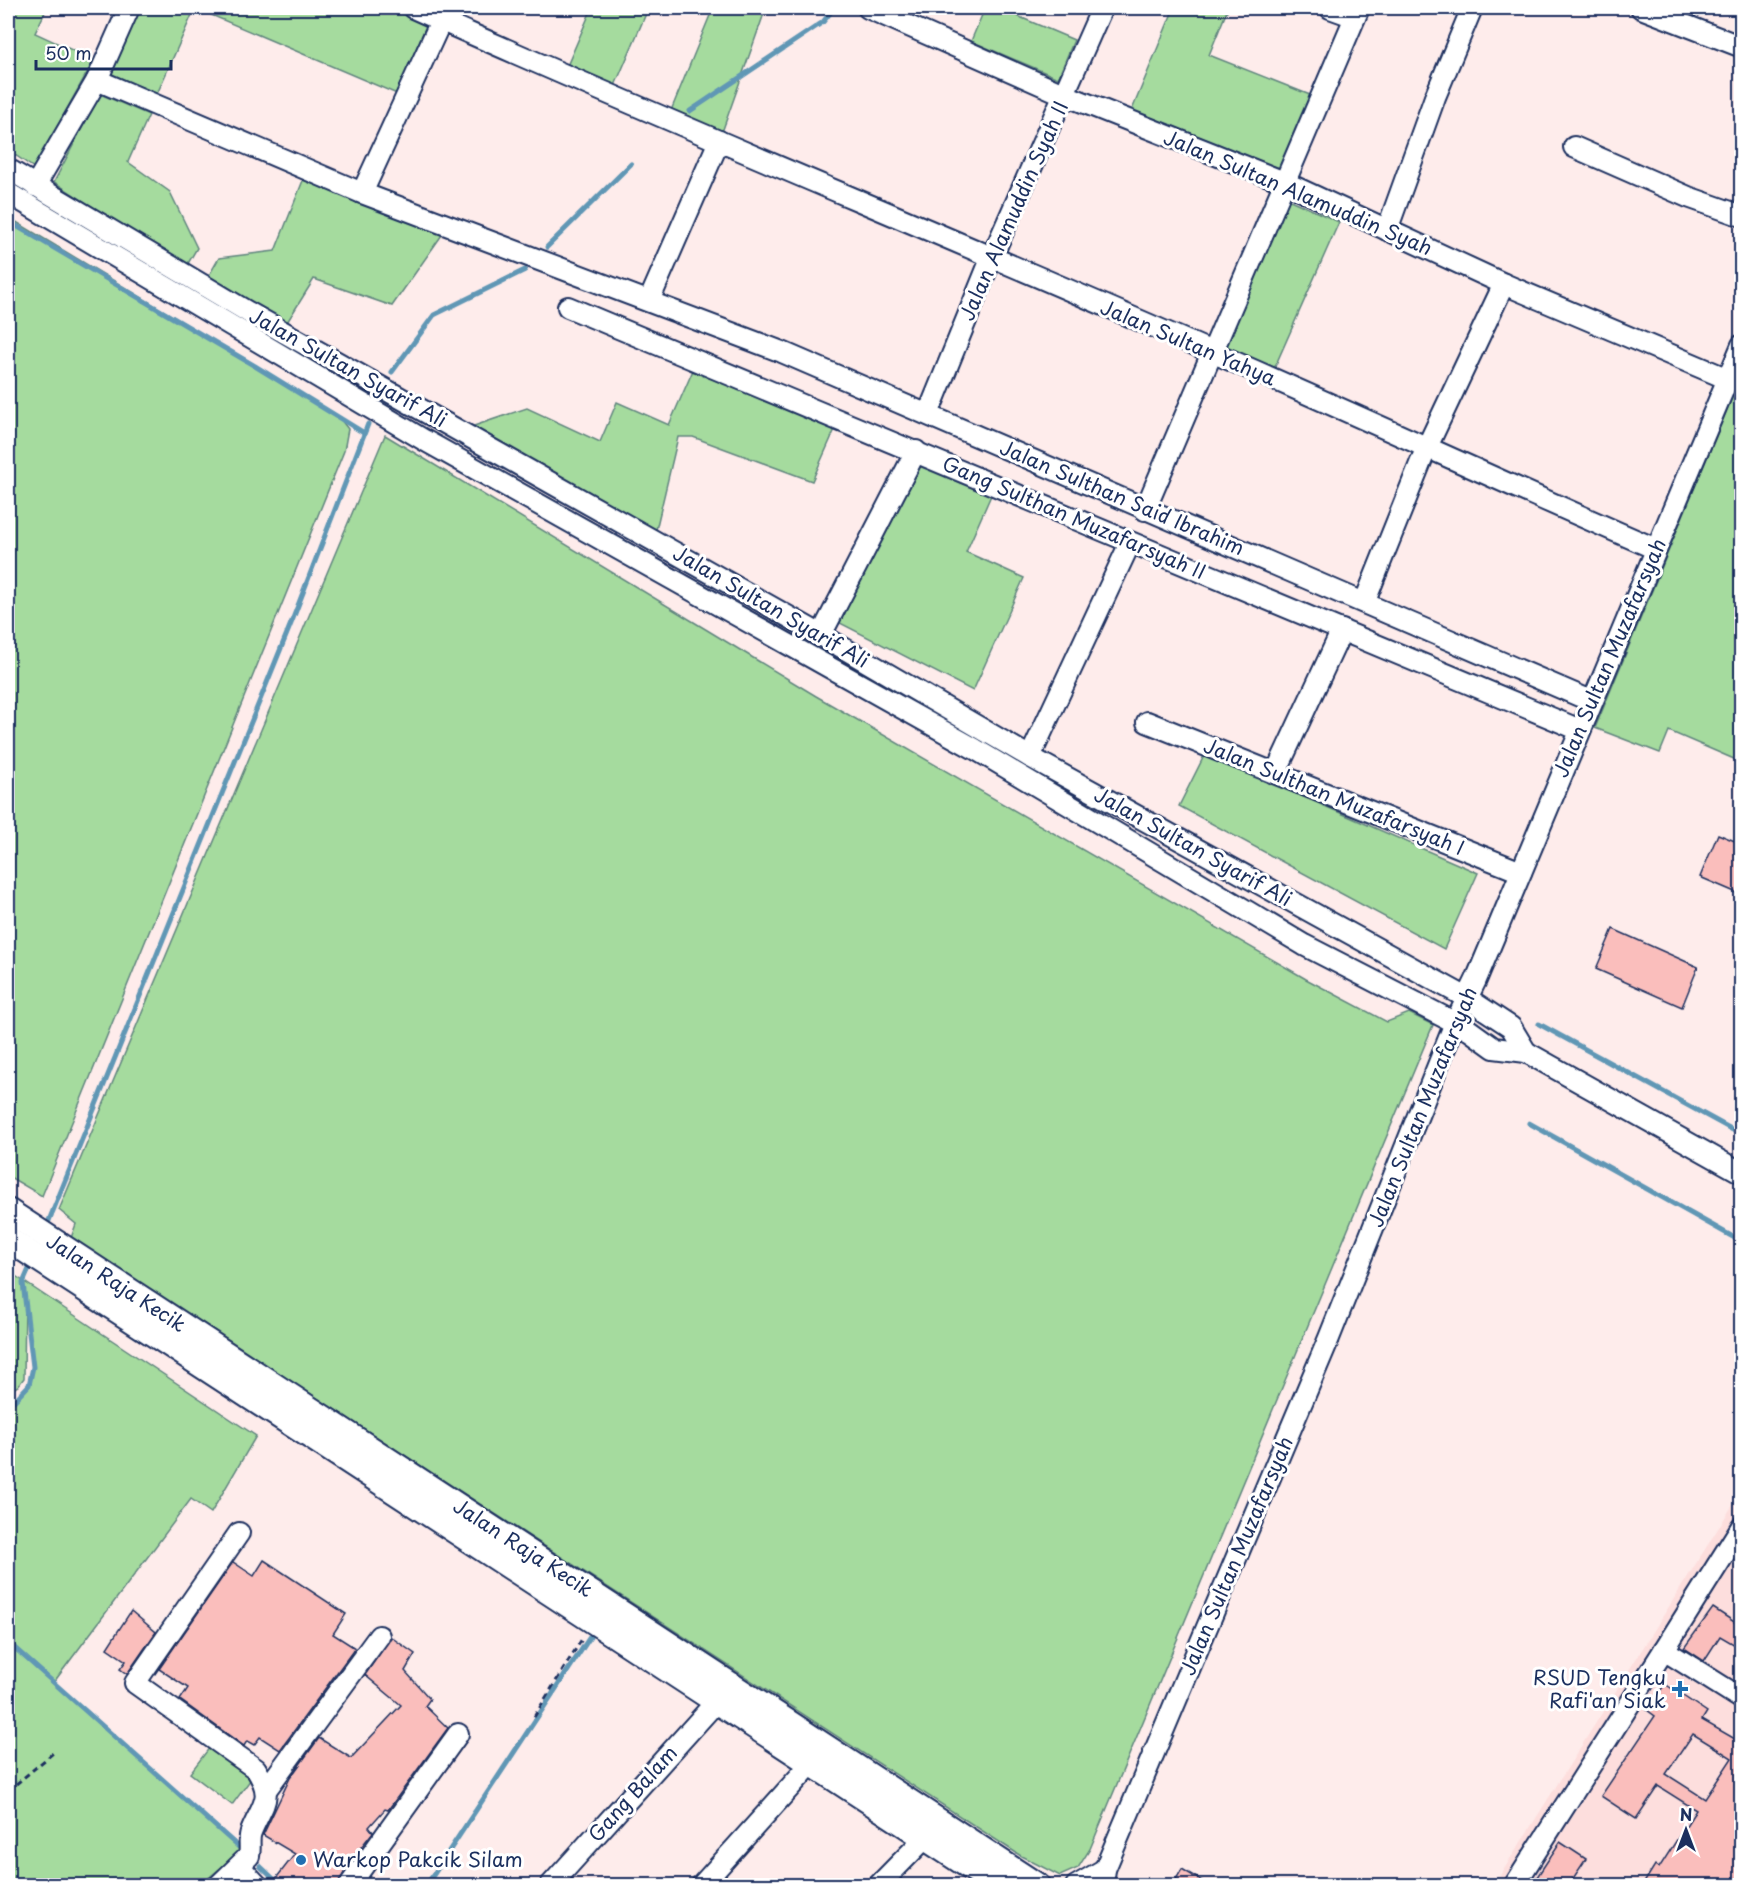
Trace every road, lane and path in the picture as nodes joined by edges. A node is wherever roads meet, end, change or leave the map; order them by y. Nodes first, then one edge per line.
1 (129, 8) edge
2 (413, 8) edge
3 (868, 8) edge
4 (1102, 8) edge
5 (1330, 8) edge
6 (1472, 8) edge
7 (1641, 8) edge
8 (1357, 12) edge
9 (444, 14) edge
10 (1742, 46) edge
11 (97, 80) junction
12 (1065, 95) junction
13 (719, 141) junction
14 (1574, 147) dead end
15 (8, 169) edge
16 (1284, 182) junction
17 (35, 186) junction
18 (8, 193) edge
19 (362, 193) junction
20 (1742, 216) edge
21 (1387, 230) junction
22 (992, 259) junction
23 (1504, 284) junction
24 (649, 302) junction
25 (568, 306) dead end
26 (1742, 345) edge
27 (1214, 353) junction
28 (1728, 379) junction
29 (928, 414) junction
30 (437, 418) junction
31 (424, 440) junction
32 (1426, 449) junction
33 (916, 451) junction
34 (1146, 510) junction
35 (1130, 543) junction
36 (1656, 549) junction
37 (1365, 602) junction
38 (1341, 630) junction
39 (821, 635) junction
40 (1591, 701) junction
41 (1147, 722) dead end
42 (1580, 730) junction
43 (1030, 757) junction
44 (1276, 772) junction
45 (1521, 872) junction
46 (1467, 998) junction
47 (1455, 1023) junction
48 (1526, 1052) junction
49 (1742, 1173) edge
50 (8, 1211) edge
51 (8, 1239) edge
52 (78, 1271) junction
53 (293, 1413) junction
54 (1742, 1526) edge
55 (239, 1533) dead end
56 (593, 1622) junction
57 (379, 1636) dead end
58 (1664, 1650) junction
59 (1742, 1699) edge
60 (716, 1702) junction
61 (534, 1717) dead end
62 (458, 1734) dead end
63 (53, 1753) dead end
64 (811, 1764) junction
65 (266, 1790) junction
66 (8, 1791) edge
67 (888, 1800) junction
68 (926, 1838) junction
69 (240, 1867) junction
70 (1104, 1877) edge
71 (218, 1886) edge
72 (258, 1886) edge
73 (349, 1886) edge
74 (550, 1886) edge
75 (701, 1886) edge
76 (878, 1886) edge
77 (999, 1886) edge
78 (1038, 1886) edge
79 (1076, 1886) edge
80 (1514, 1886) edge

1 - 11 street
2 - 9 street, Jalan Sultan Yahya
3 - 12 street, Jalan Sultan Alamuddin Syah
4 - 12 street, Jalan Alamuddin Syah II
5 - 8 street
6 - 21 street
7 - 10 street
8 - 16 street
9 - 13 street, Jalan Sultan Yahya
9 - 19 street
11 - 17 street
11 - 19 street, Jalan Sulthan Said Ibrahim
12 - 16 street, Jalan Sultan Alamuddin Syah
12 - 22 street, Jalan Alamuddin Syah II
13 - 22 street, Jalan Sultan Yahya
13 - 24 street
14 - 20 street
15 - 17 street, Jalan Sultan Syarif Ali
16 - 21 street, Jalan Sultan Alamuddin Syah
16 - 27 street
17 - 30 street, Jalan Sultan Syarif Ali
18 - 31 street, Jalan Sultan Syarif Ali
19 - 24 street, Jalan Sulthan Said Ibrahim
21 - 23 street, Jalan Sultan Alamuddin Syah
22 - 27 street, Jalan Sultan Yahya
22 - 29 street, Jalan Alamuddin Syah II
23 - 28 street, Jalan Sultan Alamuddin Syah
23 - 32 street
24 - 29 street, Jalan Sulthan Said Ibrahim
25 - 33 street, Gang Sulthan Muzafarsyah II
26 - 28 street, Jalan Sultan Muzafarsyah
27 - 32 street, Jalan Sultan Yahya
27 - 34 street
28 - 36 street, Jalan Sultan Muzafarsyah
29 - 34 street, Jalan Sulthan Said Ibrahim
30 - 31 street
30 - 39 street, Jalan Sultan Syarif Ali
31 - 47 street, Jalan Sultan Syarif Ali
32 - 36 street, Jalan Sultan Yahya
32 - 37 street
33 - 35 street, Gang Sulthan Muzafarsyah II
33 - 39 street
34 - 37 street, Jalan Sulthan Said Ibrahim
35 - 38 street, Gang Sulthan Muzafarsyah II
35 - 43 street
36 - 40 street, Jalan Sultan Muzafarsyah
37 - 40 street, Jalan Sulthan Said Ibrahim
38 - 42 street, Gang Sulthan Muzafarsyah II
38 - 44 street
39 - 43 street, Jalan Sultan Syarif Ali
40 - 42 street, Jalan Sultan Muzafarsyah
41 - 44 street, Jalan Sulthan Muzafarsyah I
42 - 45 street, Jalan Sultan Muzafarsyah
43 - 46 street, Jalan Sultan Syarif Ali
44 - 45 street, Jalan Sulthan Muzafarsyah I
45 - 46 street, Jalan Sultan Muzafarsyah
46 - 47 street, Jalan Sultan Muzafarsyah
46 - 48 street, Jalan Sultan Syarif Ali
47 - 48 street, Jalan Sultan Syarif Ali
47 - 70 street, Jalan Sultan Muzafarsyah
48 - 49 street, Jalan Sultan Syarif Ali
50 - 52 main road, Jalan Raja Kecik
51 - 52 main road, Jalan Raja Kecik
52 - 53 main road, Jalan Raja Kecik
53 - 56 main road, Jalan Raja Kecik
53 - 67 main road, Jalan Raja Kecik
54 - 58 street
55 - 65 street
56 - 60 main road, Jalan Raja Kecik
56 - 61 path
57 - 65 street
58 - 59 street
58 - 80 street
60 - 64 main road, Jalan Raja Kecik
60 - 74 street, Gang Balam
62 - 73 street
63 - 66 path
64 - 67 main road, Jalan Raja Kecik
64 - 75 street
65 - 69 street
67 - 68 main road, Jalan Raja Kecik
67 - 78 main road, Jalan Raja Kecik
68 - 76 street
68 - 77 main road, Jalan Raja Kecik
69 - 71 street
69 - 72 street
70 - 79 street, Jalan Sultan Muzafarsyah

